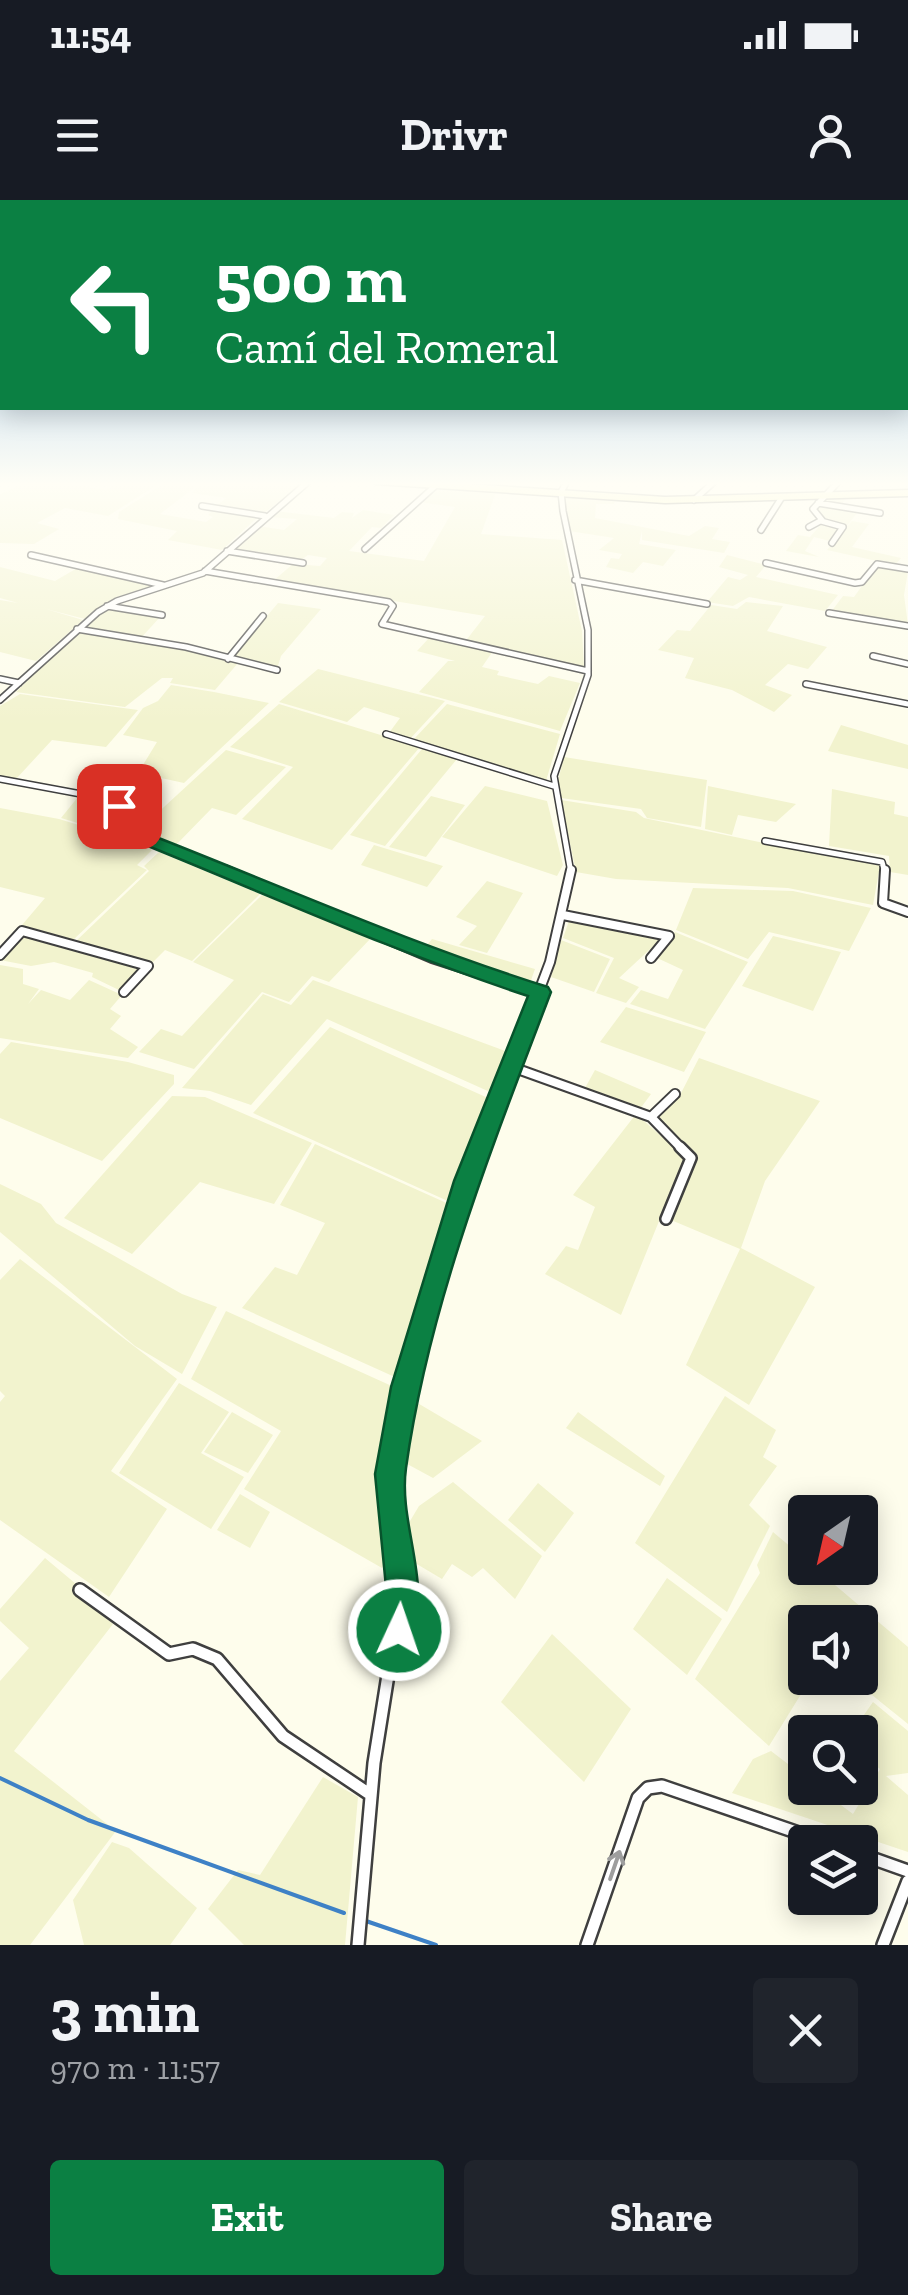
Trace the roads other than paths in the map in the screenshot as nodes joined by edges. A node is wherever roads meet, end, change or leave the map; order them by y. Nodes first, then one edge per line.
1 (63, 562) edge
2 (215, 562) edge
3 (572, 562) edge
4 (766, 563) dead end
5 (908, 569) edge
6 (206, 572) junction
7 (575, 580) junction
8 (168, 586) junction
9 (708, 604) dead end
10 (107, 606) junction
11 (829, 613) dead end
12 (162, 615) dead end
13 (263, 616) dead end
14 (908, 626) edge
15 (77, 629) junction
16 (872, 656) dead end
17 (228, 659) junction
18 (908, 664) edge
19 (277, 670) dead end
20 (588, 670) junction
21 (0, 680) edge
22 (19, 683) junction
23 (806, 684) dead end
24 (0, 700) edge
25 (908, 704) edge
26 (386, 734) dead end
27 (0, 779) edge
28 (554, 786) junction
29 (765, 841) dead end
30 (908, 912) edge
31 (563, 914) junction
32 (0, 955) edge
33 (650, 958) dead end
34 (124, 992) dead end
35 (540, 992) junction
36 (512, 1067) junction
37 (675, 1094) dead end
38 (651, 1117) junction
39 (666, 1219) dead end
40 (80, 1590) dead end
41 (371, 1796) junction
42 (788, 1829) edge
43 (878, 1860) edge
44 (908, 1871) edge
45 (908, 1881) edge
46 (358, 1945) edge
47 (587, 1945) edge
48 (883, 1945) edge

1 - 8 street
2 - 6 street
3 - 7 street
4 - 5 street
6 - 8 street
6 - 20 street
7 - 9 street
7 - 20 street
8 - 10 street
10 - 12 street
10 - 15 street
11 - 14 street
13 - 17 street
15 - 17 street
15 - 22 street
16 - 18 street
17 - 19 street
20 - 28 street
21 - 22 street
22 - 24 street
23 - 25 street
26 - 28 street
27 - 35 street
28 - 31 street
29 - 30 street
31 - 33 street
31 - 35 street
32 - 34 street
35 - 36 street
36 - 38 street
36 - 41 street
37 - 38 street
38 - 39 street
40 - 41 street
41 - 46 street
47 -> 42 street
43 - 44 street
45 - 48 street

